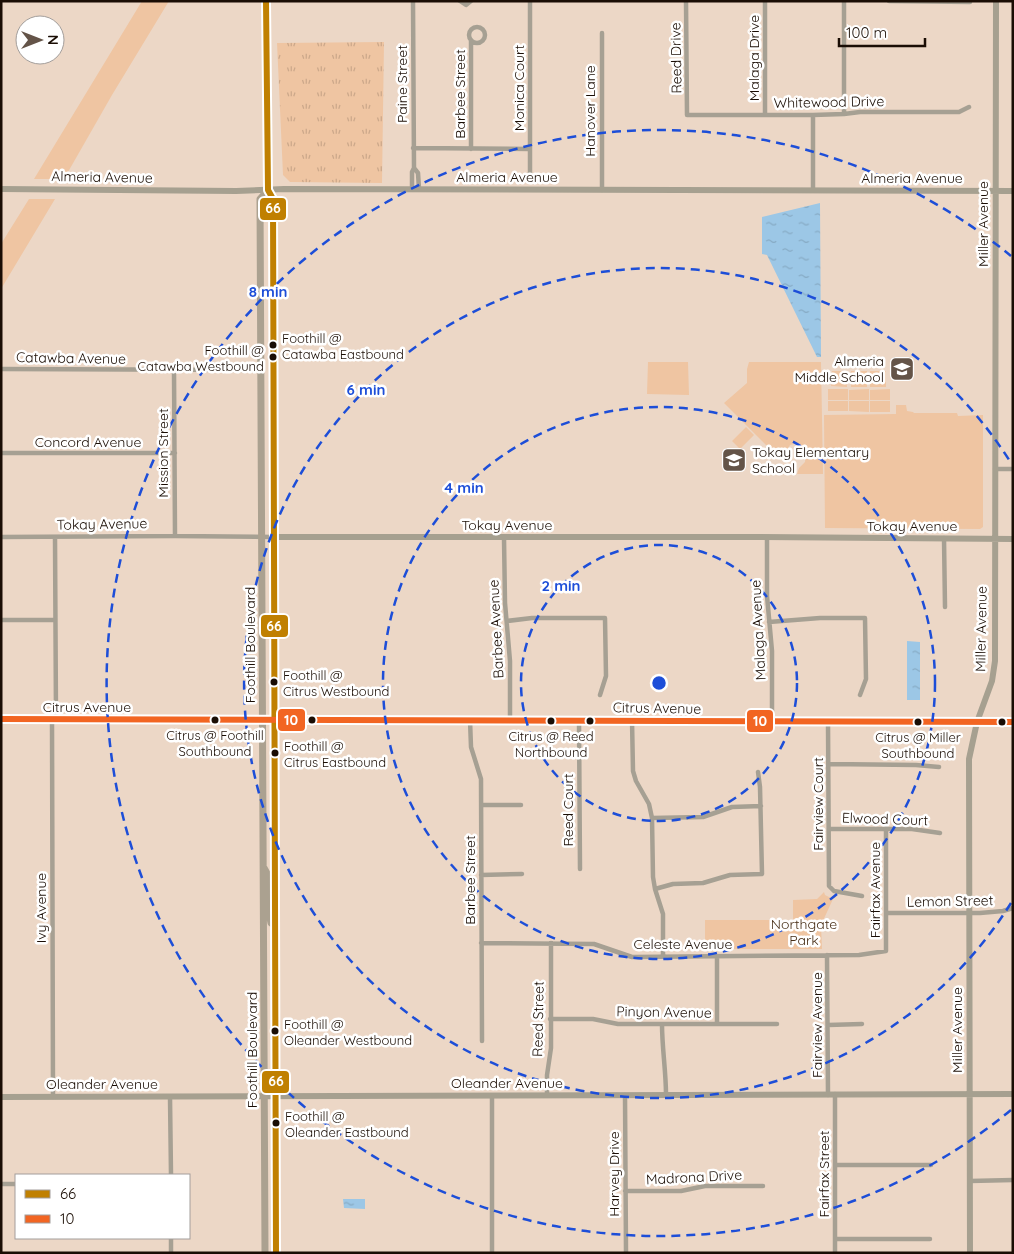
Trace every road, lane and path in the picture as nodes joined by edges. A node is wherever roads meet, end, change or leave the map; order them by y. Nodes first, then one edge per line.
1 (266, 1) edge
2 (413, 1) edge
3 (460, 1) edge
4 (472, 1) edge
5 (530, 1) edge
6 (686, 1) edge
7 (765, 1) edge
8 (844, 1) edge
9 (889, 1) edge
10 (996, 1) edge
11 (970, 2) edge
12 (602, 33) dead end
13 (471, 40) dead end
14 (969, 107) dead end
15 (765, 114) junction
16 (844, 114) junction
17 (687, 115) joint
18 (813, 115) junction
19 (413, 148) junction
20 (471, 149) junction
21 (530, 149) junction
22 (530, 175) dead end
23 (1, 189) edge
24 (415, 189) junction
25 (268, 190) junction
26 (602, 190) junction
27 (813, 190) junction
28 (995, 190) junction
29 (1013, 190) edge
30 (1, 369) edge
31 (174, 370) junction
32 (261, 370) junction
33 (1, 453) edge
34 (175, 453) junction
35 (995, 469) junction
36 (1013, 470) edge
37 (175, 536) junction
38 (1, 537) edge
39 (55, 537) junction
40 (262, 537) junction
41 (766, 537) junction
42 (274, 538) junction
43 (504, 538) junction
44 (944, 538) junction
45 (994, 539) junction
46 (1013, 539) edge
47 (945, 607) dead end
48 (1, 620) edge
49 (55, 620) junction
50 (507, 621) junction
51 (769, 622) junction
52 (600, 695) dead end
53 (860, 695) dead end
54 (1, 719) edge
55 (54, 719) junction
56 (263, 720) junction
57 (274, 720) junction
58 (470, 720) junction
59 (510, 720) junction
60 (579, 720) junction
61 (632, 720) junction
62 (772, 722) junction
63 (828, 722) junction
64 (977, 722) junction
65 (1013, 722) edge
66 (829, 764) junction
67 (939, 767) dead end
68 (758, 772) dead end
69 (481, 805) junction
70 (521, 805) dead end
71 (761, 806) junction
72 (652, 818) junction
73 (886, 828) junction
74 (829, 829) junction
75 (940, 833) dead end
76 (264, 867) junction
77 (580, 869) dead end
78 (522, 874) dead end
79 (481, 875) junction
80 (655, 890) junction
81 (862, 896) dead end
82 (1013, 908) edge
83 (887, 913) junction
84 (969, 913) junction
85 (276, 926) junction
86 (481, 943) junction
87 (551, 943) junction
88 (886, 951) joint
89 (828, 955) junction
90 (663, 956) junction
91 (717, 956) junction
92 (550, 1019) junction
93 (662, 1024) junction
94 (717, 1024) junction
95 (777, 1024) dead end
96 (862, 1024) dead end
97 (828, 1025) junction
98 (482, 1041) dead end
99 (831, 1094) junction
100 (969, 1094) junction
101 (1013, 1094) edge
102 (547, 1095) junction
103 (625, 1095) junction
104 (666, 1095) junction
105 (170, 1096) junction
106 (265, 1096) junction
107 (276, 1096) junction
108 (492, 1096) junction
109 (1, 1097) edge
110 (53, 1097) junction
111 (834, 1165) junction
112 (931, 1165) dead end
113 (170, 1174) edge
114 (1013, 1180) edge
115 (970, 1181) junction
116 (1, 1184) edge
117 (15, 1184) edge
118 (763, 1186) dead end
119 (625, 1191) junction
120 (171, 1239) edge
121 (835, 1239) junction
122 (930, 1239) dead end
123 (171, 1253) edge
124 (265, 1253) edge
125 (276, 1253) edge
126 (492, 1253) edge
127 (626, 1253) edge
128 (835, 1253) edge
129 (970, 1253) edge

1 - 25 main road, Foothill Boulevard
2 - 19 street, Paine Street
3 - 4 street
5 - 21 street, Monica Court
6 - 17 street, Reed Drive
7 - 15 street, Malaga Drive
8 - 16 street
9 - 11 street
10 - 28 street, Miller Avenue
12 - 26 street, Hanover Lane
13 - 20 street, Barbee Street
14 - 16 street, Whitewood Drive
15 - 17 street, Whitewood Drive
15 - 18 street, Whitewood Drive
16 - 18 street, Whitewood Drive
18 - 27 street
19 - 20 street
19 - 24 street, Paine Street
20 - 21 street
21 - 22 street, Monica Court
23 - 25 street, Almeria Avenue
24 - 25 street, Almeria Avenue
24 - 26 street, Almeria Avenue
25 - 32 main road, Foothill Boulevard
25 - 42 main road, Foothill Boulevard
26 - 27 street, Almeria Avenue
27 - 28 street, Almeria Avenue
28 - 29 street, Almeria Avenue
28 - 35 street, Miller Avenue
30 - 31 street, Catawba Avenue
31 - 32 street, Catawba Avenue
31 - 34 street, Mission Street
32 - 40 main road, Foothill Boulevard
33 - 34 street, Concord Avenue
34 - 37 street, Mission Street
35 - 36 street
35 - 45 street, Miller Avenue
37 - 39 street, Tokay Avenue
37 - 40 street, Tokay Avenue
38 - 39 street, Tokay Avenue
39 - 49 street, Ivy Avenue
40 - 42 street, Tokay Avenue
40 - 56 main road, Foothill Boulevard
41 - 43 street, Tokay Avenue
41 - 44 street, Tokay Avenue
41 - 51 street, Malaga Avenue
42 - 43 street, Tokay Avenue
42 - 57 main road, Foothill Boulevard
43 - 50 street, Barbee Avenue
44 - 45 street, Tokay Avenue
44 - 47 street
45 - 46 street, Tokay Avenue
45 - 64 street, Miller Avenue
48 - 49 street
49 - 55 street, Ivy Avenue
50 - 52 street
50 - 59 street, Barbee Avenue
51 - 53 street
51 - 62 street, Malaga Avenue
54 - 55 street, Citrus Avenue
55 - 56 street, Citrus Avenue
55 - 110 street, Ivy Avenue
56 - 57 street, Citrus Avenue
56 - 76 main road, Foothill Boulevard
57 - 58 street, Citrus Avenue
57 - 85 main road, Foothill Boulevard
58 - 59 street, Citrus Avenue
58 - 69 street, Barbee Street
59 - 60 street, Citrus Avenue
60 - 61 street, Citrus Avenue
60 - 77 street, Reed Court
61 - 62 street, Citrus Avenue
61 - 72 street
62 - 63 street, Citrus Avenue
63 - 64 street, Citrus Avenue
63 - 66 street, Fairview Court
64 - 65 street, Citrus Avenue
64 - 84 street, Miller Avenue
66 - 67 street
66 - 74 street, Fairview Court
68 - 71 street
69 - 70 street
69 - 79 street, Barbee Street
71 - 72 street
71 - 80 street
72 - 80 street
73 - 74 street, Elwood Court
73 - 75 street, Elwood Court
73 - 83 street, Fairfax Avenue
74 - 81 street, Fairview Court
76 - 85 main road
76 - 106 main road, Foothill Boulevard
78 - 79 street
79 - 86 street, Barbee Street
80 - 90 street
82 - 84 street, Lemon Street
83 - 84 street, Lemon Street
83 - 88 street, Fairfax Avenue
84 - 100 street, Miller Avenue
85 - 107 main road, Foothill Boulevard
86 - 87 street, Celeste Avenue
86 - 98 street, Barbee Street
87 - 90 street, Celeste Avenue
87 - 92 street, Reed Street
88 - 89 street, Celeste Avenue
89 - 91 street, Celeste Avenue
89 - 97 street, Fairview Avenue
90 - 91 street, Celeste Avenue
91 - 94 street
92 - 93 street, Pinyon Avenue
92 - 102 street, Reed Street
93 - 94 street, Pinyon Avenue
93 - 104 street
94 - 95 street, Pinyon Avenue
96 - 97 street
97 - 99 street, Fairview Avenue
99 - 100 street, Oleander Avenue
99 - 104 street, Oleander Avenue
99 - 111 street, Fairfax Street
100 - 101 street, Oleander Avenue
100 - 115 street, Miller Avenue
102 - 103 street, Oleander Avenue
102 - 108 street, Oleander Avenue
103 - 104 street, Oleander Avenue
103 - 119 street, Harvey Drive
105 - 106 street, Oleander Avenue
105 - 110 street, Oleander Avenue
105 - 113 street
106 - 107 street, Oleander Avenue
106 - 124 main road, Foothill Boulevard
107 - 108 street, Oleander Avenue
107 - 125 main road, Foothill Boulevard
108 - 126 street
109 - 110 street, Oleander Avenue
111 - 112 street
111 - 121 street, Fairfax Street
114 - 115 street
115 - 129 street, Miller Avenue
116 - 117 street
118 - 119 street, Madrona Drive
119 - 127 street, Harvey Drive
120 - 123 street
121 - 122 street
121 - 128 street, Fairfax Street

